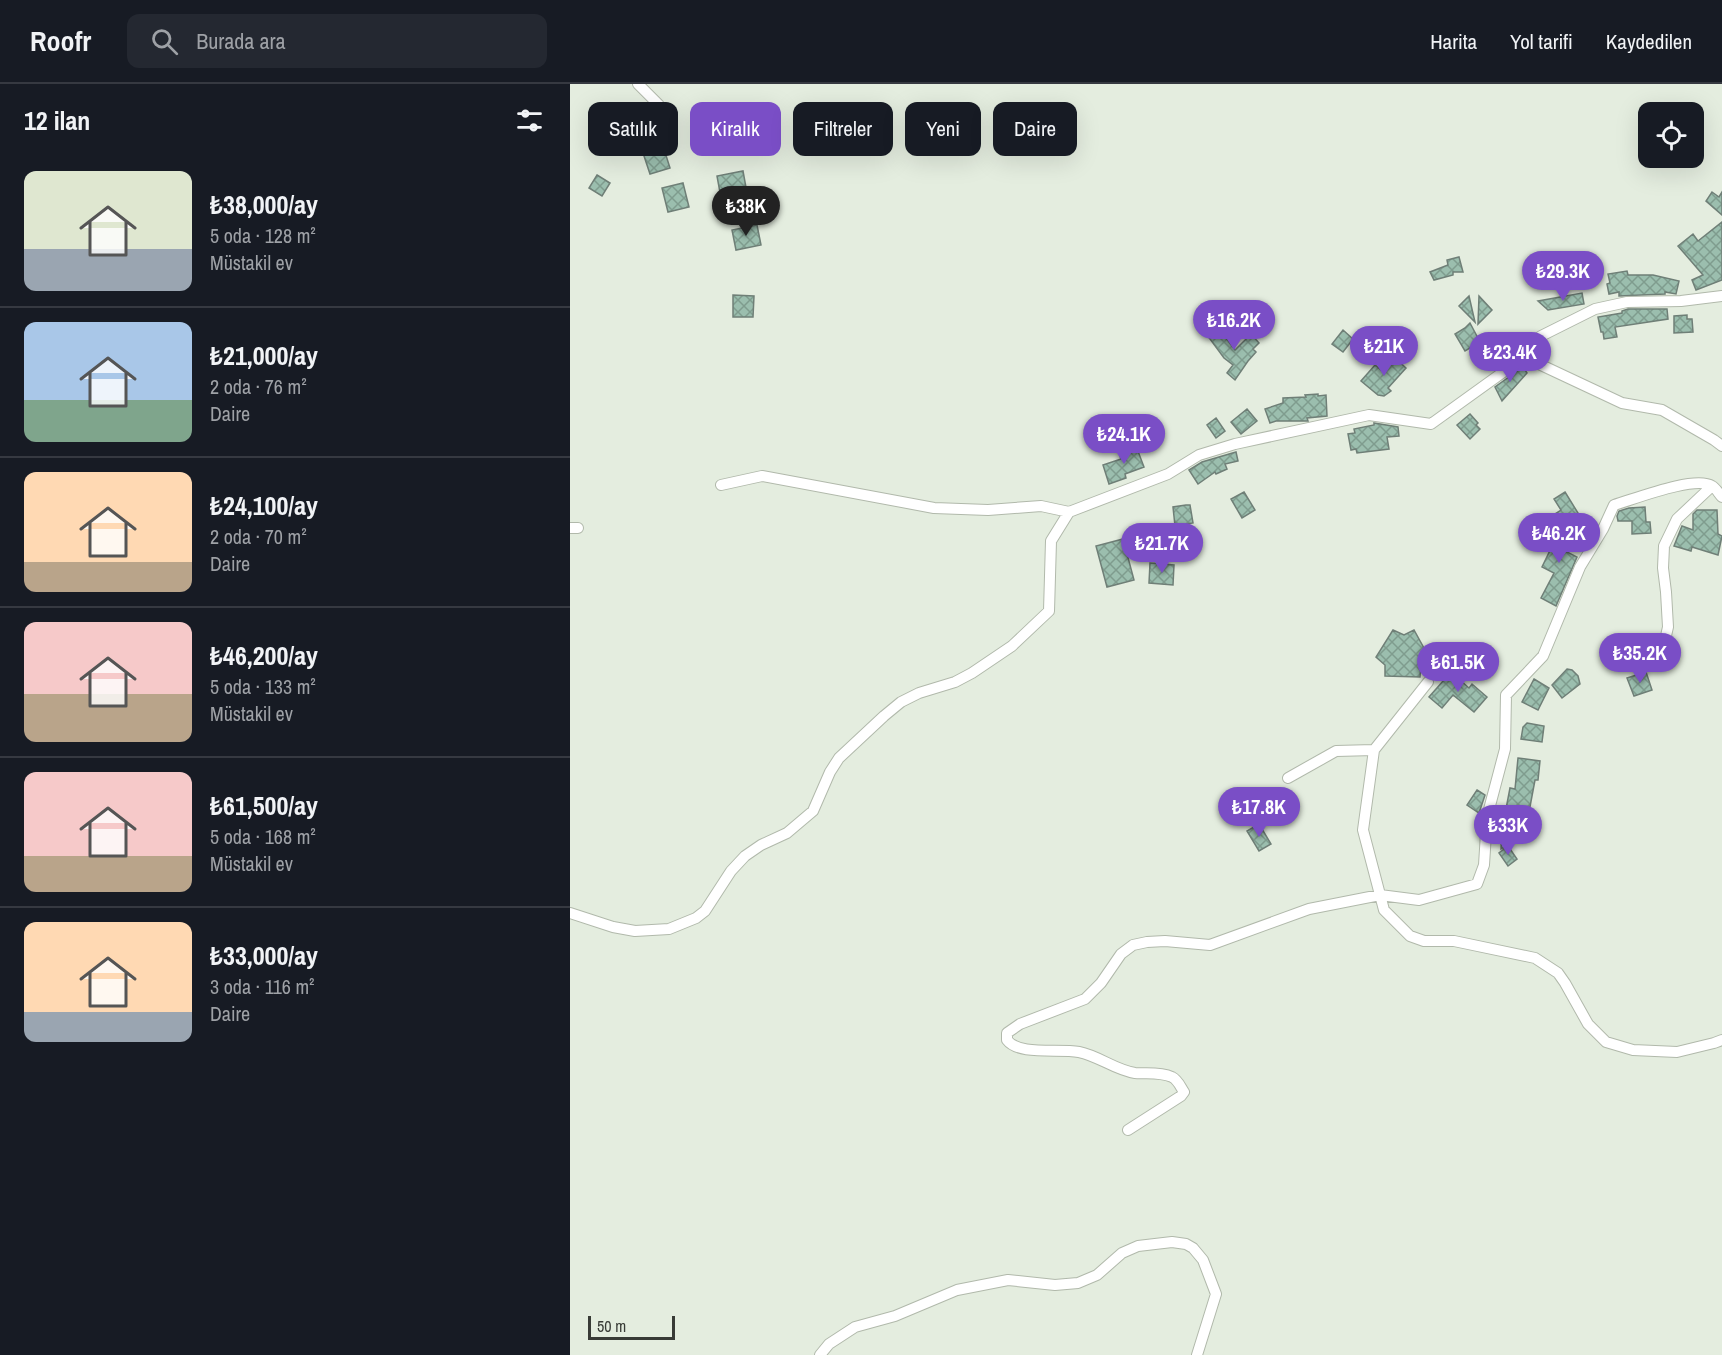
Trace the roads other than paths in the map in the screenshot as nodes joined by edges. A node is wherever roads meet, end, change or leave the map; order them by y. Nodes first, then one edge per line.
1 (638, 84) edge
2 (656, 102) edge
3 (1722, 296) edge
4 (1524, 357) junction
5 (1722, 446) edge
6 (721, 485) dead end
7 (1712, 486) junction
8 (1722, 497) edge
9 (1069, 512) junction
10 (1652, 664) dead end
11 (1428, 682) dead end
12 (1374, 750) junction
13 (1288, 778) dead end
14 (1380, 895) junction
15 (570, 913) edge
16 (1722, 1040) edge
17 (1128, 1130) dead end
18 (1195, 1354) edge
19 (820, 1355) edge

1 - 2 street
3 - 4 street
4 - 5 street
4 - 9 street
6 - 9 street
7 - 8 street
7 - 10 street
7 - 14 street
9 - 15 street
11 - 12 street
12 - 13 street
12 - 14 street
14 - 16 street
14 - 17 street
18 - 19 street

